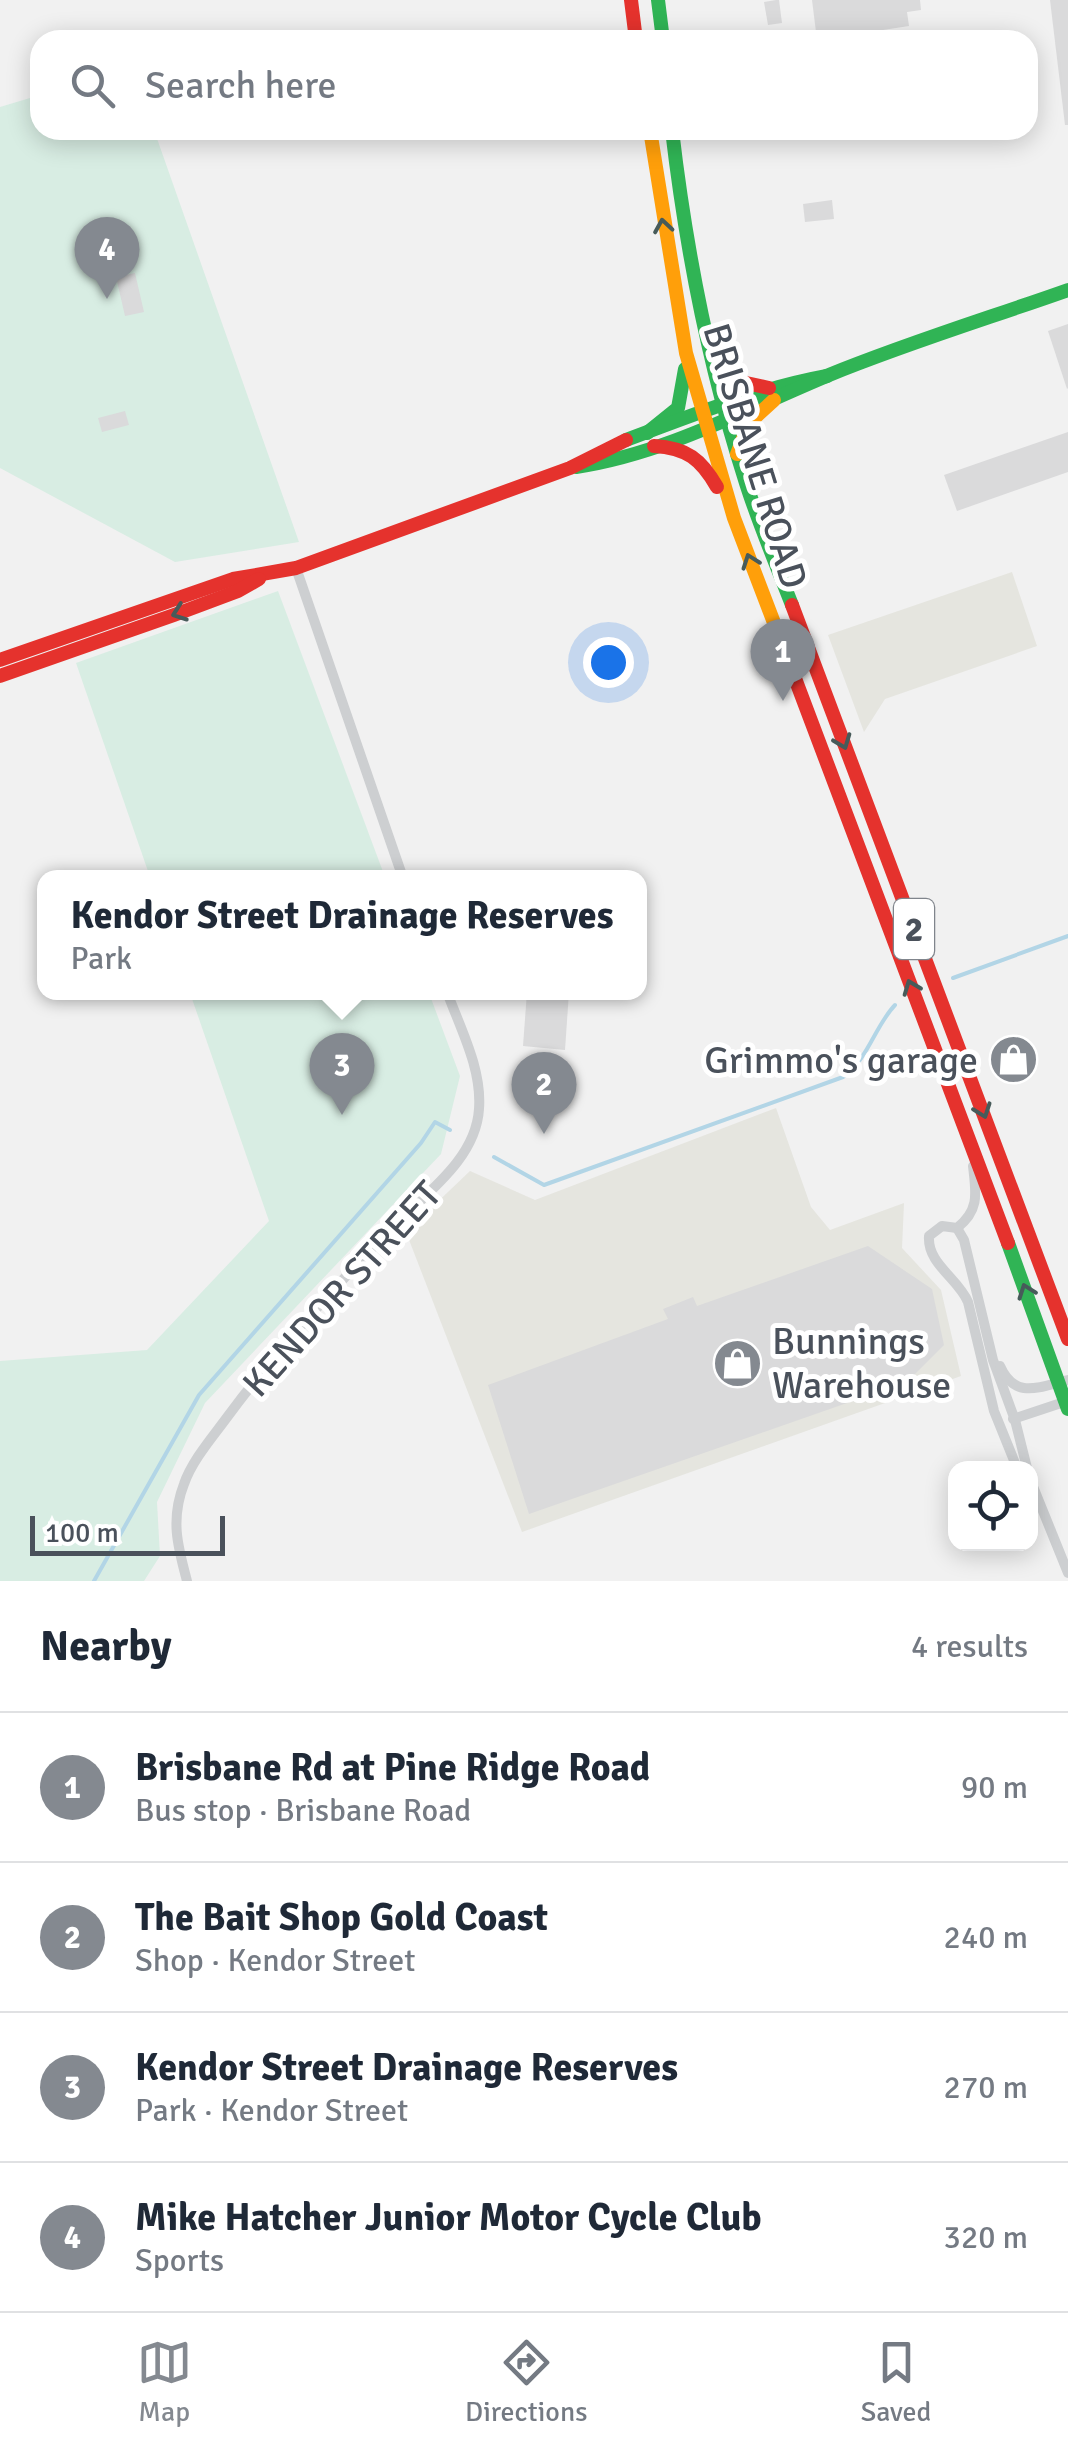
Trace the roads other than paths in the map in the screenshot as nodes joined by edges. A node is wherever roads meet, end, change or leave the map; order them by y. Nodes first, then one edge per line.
1 (630, 0) edge
2 (658, 0) edge
3 (634, 30) edge
4 (661, 30) edge
5 (652, 140) edge
6 (673, 140) edge
7 (1068, 290) edge
8 (706, 342) junction
9 (686, 353) junction
10 (772, 394) junction
11 (725, 411) junction
12 (704, 420) junction
13 (650, 439) junction
14 (737, 454) junction
15 (734, 518) junction
16 (296, 568) junction
17 (268, 574) junction
18 (0, 660) edge
19 (0, 676) edge
20 (400, 870) edge
21 (450, 1000) edge
22 (970, 1142) junction
23 (957, 1228) junction
24 (990, 1337) junction
25 (1068, 1338) edge
26 (1063, 1381) edge
27 (991, 1401) junction
28 (1067, 1404) edge
29 (1015, 1420) junction
30 (1014, 1461) edge
31 (1025, 1461) edge
32 (1038, 1500) edge
33 (1068, 1573) edge
34 (188, 1581) edge

1 - 3 main road
2 - 4 main road
9 -> 5 main road, BRISBANE ROAD / 2
6 - 8 main road, BRISBANE ROAD / 2
7 - 10 main road
8 - 10 main road
8 - 11 main road, BRISBANE ROAD / 2
9 - 12 main road, BRISBANE ROAD / 2
9 - 13 main road
10 - 11 main road
10 - 14 main road
11 - 12 main road
11 - 14 main road, BRISBANE ROAD / 2
12 - 13 main road
12 - 15 main road, BRISBANE ROAD / 2
13 - 15 main road
13 - 16 main road
14 -> 25 main road, BRISBANE ROAD / 2
22 -> 15 main road, BRISBANE ROAD / 2
16 - 17 main road
16 - 20 street
17 - 18 main road
17 -> 19 main road
21 - 34 street, KENDOR STREET
22 - 23 street
26 -> 22 main road, BRISBANE ROAD / 2
23 - 24 street
23 - 27 street
24 - 26 street
24 - 29 street
26 - 28 main road, BRISBANE ROAD / 2
27 - 29 street
27 - 30 street
28 - 29 street
29 - 31 street
32 - 33 street

